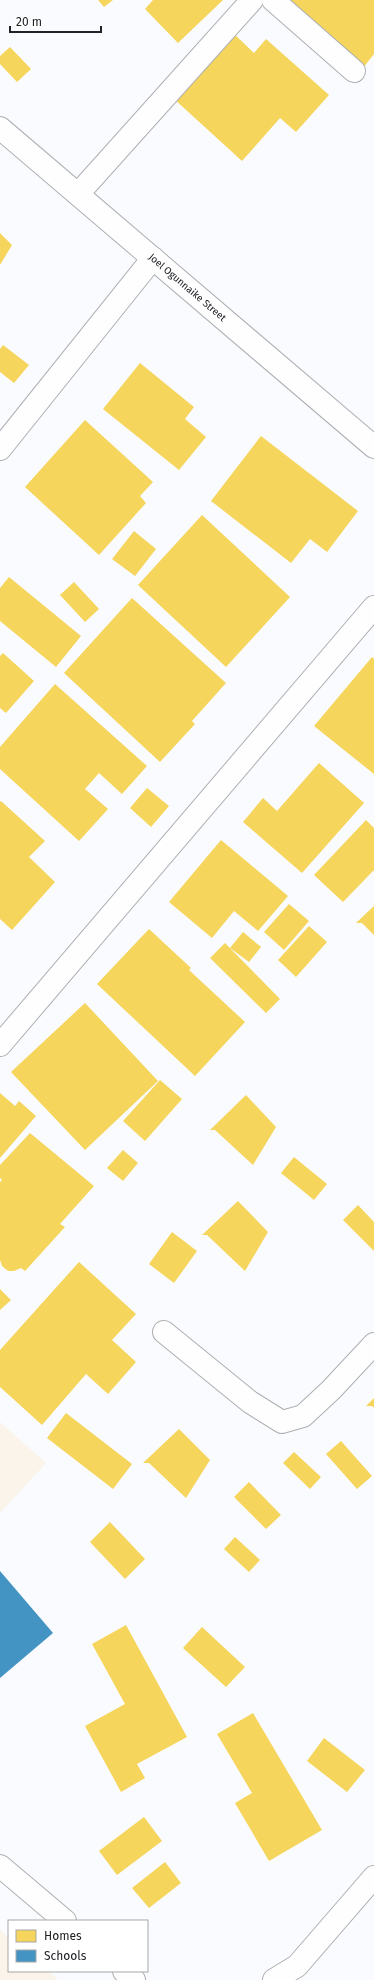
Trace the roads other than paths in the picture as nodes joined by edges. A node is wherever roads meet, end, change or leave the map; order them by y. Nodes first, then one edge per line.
1 (252, 0) edge
2 (273, 0) edge
3 (354, 71) dead end
4 (0, 128) edge
5 (78, 194) junction
6 (153, 258) junction
7 (374, 447) edge
8 (0, 449) edge
9 (374, 607) edge
10 (0, 1045) edge
11 (164, 1332) dead end
12 (374, 1344) edge
13 (0, 1866) edge
14 (374, 1877) edge
15 (64, 1920) edge
16 (125, 1972) edge
17 (134, 1980) edge
18 (274, 1980) edge

1 - 5 street
2 - 3 street
4 - 5 street, Joel Ogunnaike Street
5 - 6 street, Joel Ogunnaike Street
6 - 7 street, Joel Ogunnaike Street
6 - 8 street
9 - 10 street
11 - 12 street
13 - 15 street
14 - 18 street
16 - 17 street

